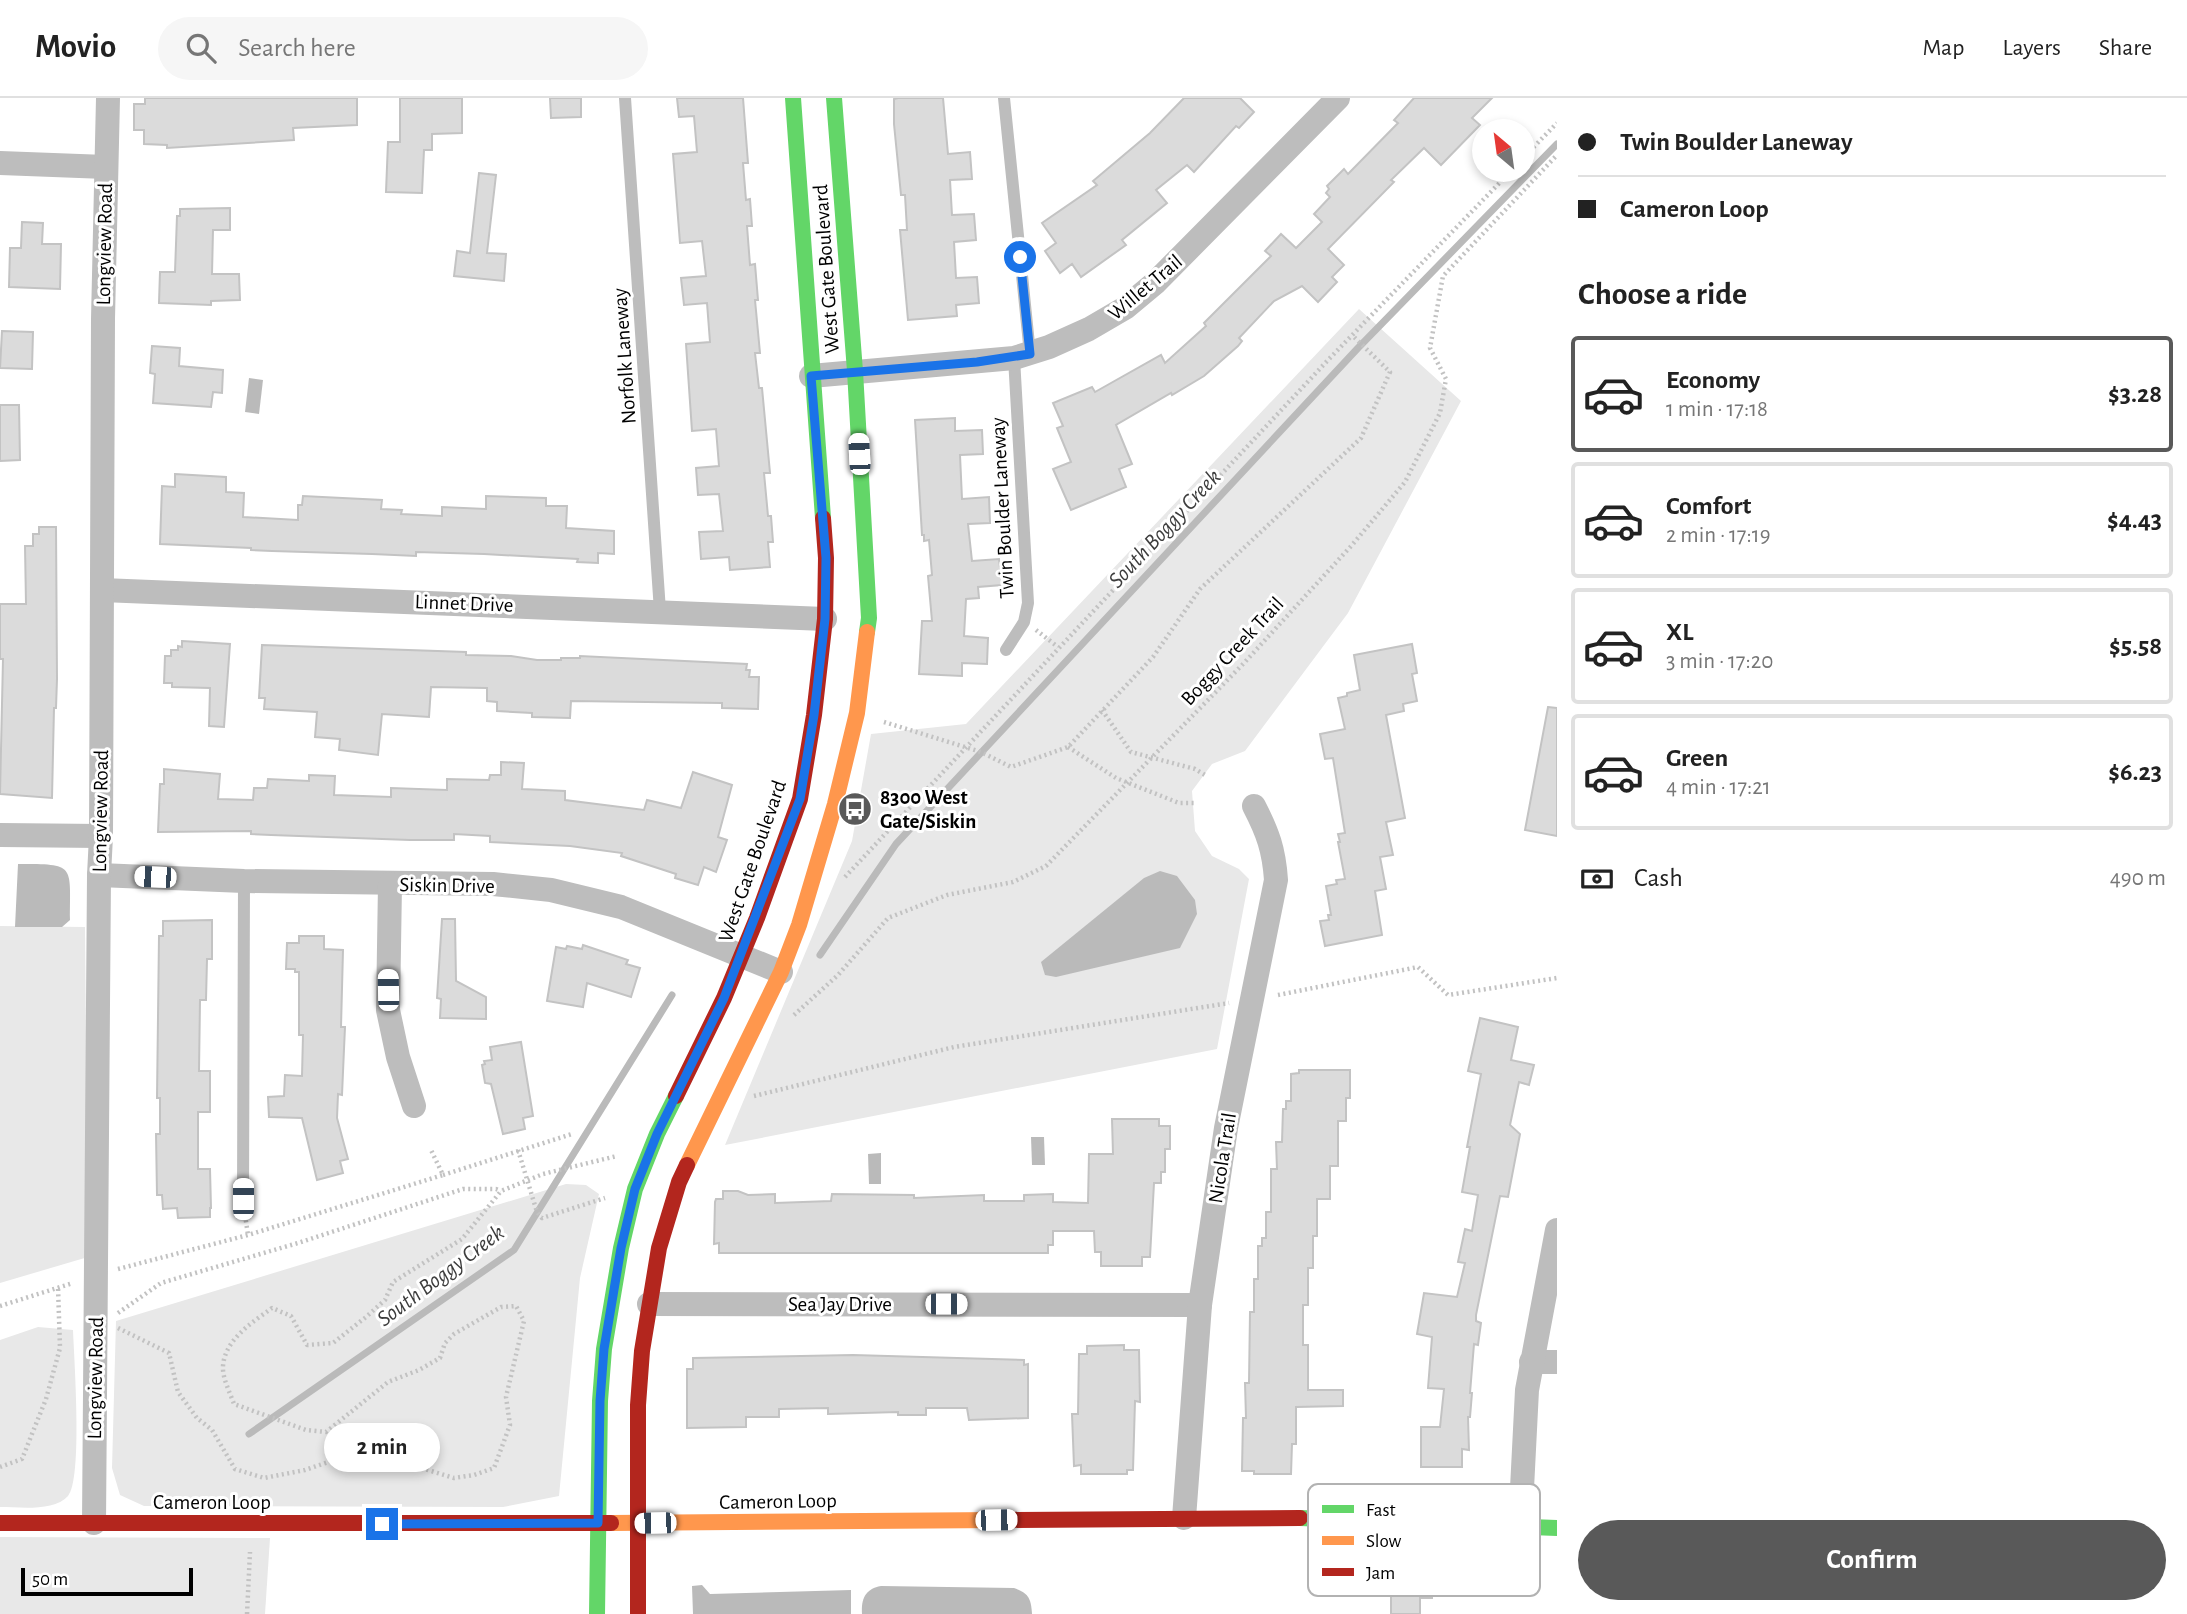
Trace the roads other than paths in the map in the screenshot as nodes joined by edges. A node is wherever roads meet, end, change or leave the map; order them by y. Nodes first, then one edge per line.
1 (108, 98) edge
2 (625, 98) edge
3 (793, 98) edge
4 (834, 98) edge
5 (1004, 98) edge
6 (1338, 98) edge
7 (0, 163) edge
8 (106, 167) junction
9 (1022, 356) junction
10 (855, 371) junction
11 (811, 376) junction
12 (102, 590) junction
13 (660, 611) junction
14 (825, 619) junction
15 (1006, 650) dead end
16 (1254, 806) dead end
17 (0, 835) edge
18 (101, 836) junction
19 (99, 875) junction
20 (244, 881) junction
21 (390, 884) junction
22 (742, 955) junction
23 (781, 972) junction
24 (414, 1105) dead end
25 (243, 1199) dead end
26 (1557, 1230) edge
27 (649, 1304) junction
28 (1200, 1304) junction
29 (1531, 1362) junction
30 (1557, 1362) edge
31 (1522, 1484) edge
32 (1184, 1518) junction
33 (1308, 1518) edge
34 (0, 1523) edge
35 (93, 1523) junction
36 (598, 1523) junction
37 (638, 1523) junction
38 (597, 1614) edge
39 (638, 1614) edge

1 - 8 street, Longview Road
2 - 13 lane, Norfolk Laneway
3 - 11 main road, West Gate Boulevard
4 - 10 main road, West Gate Boulevard
5 - 9 lane, Twin Boulder Laneway
6 - 9 street, Willet Trail
7 - 8 street
8 - 12 street, Longview Road
9 - 10 street, Willet Trail
9 - 15 lane, Twin Boulder Laneway
10 - 11 street, Willet Trail
10 - 23 main road, West Gate Boulevard
11 - 14 main road, West Gate Boulevard
12 - 13 street, Linnet Drive
12 - 18 street, Longview Road
13 - 14 street, Linnet Drive
14 - 22 main road, West Gate Boulevard
16 - 28 street, Nicola Trail
17 - 18 street
18 - 19 street, Longview Road
19 - 20 street, Siskin Drive
19 - 35 street, Longview Road
20 - 21 street, Siskin Drive
20 - 25 lane
21 - 22 street, Siskin Drive
21 - 24 street
22 - 23 street, Siskin Drive
22 - 36 main road, West Gate Boulevard
23 - 27 main road, West Gate Boulevard
26 - 29 street
27 - 28 street, Sea Jay Drive
27 - 37 main road, West Gate Boulevard
28 - 32 street, Nicola Trail
29 - 30 street
29 - 31 street
32 - 33 main road, Cameron Loop
32 - 37 main road, Cameron Loop
34 - 35 main road, Cameron Loop
35 - 36 main road, Cameron Loop
36 - 37 main road, Cameron Loop
36 - 38 main road, West Gate Boulevard
37 - 39 main road, West Gate Boulevard

